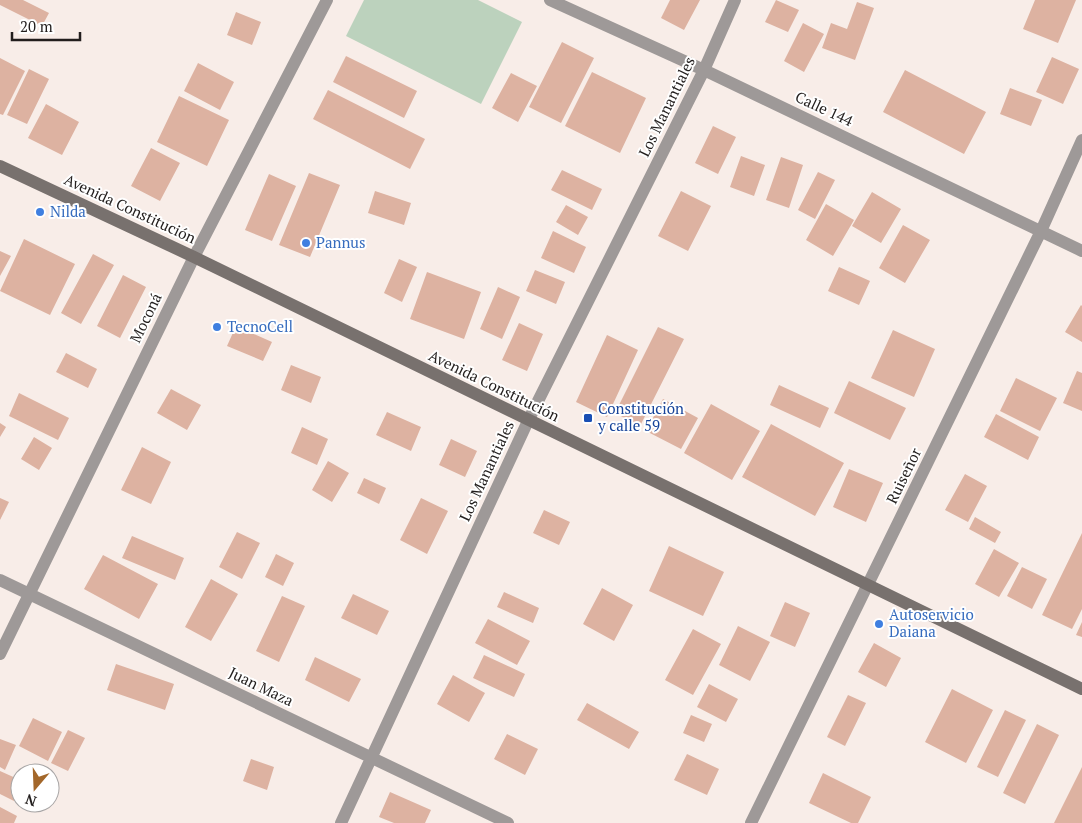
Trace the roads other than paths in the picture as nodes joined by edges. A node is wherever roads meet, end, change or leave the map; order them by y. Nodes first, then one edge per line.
1 (328, 0) edge
2 (550, 0) edge
3 (735, 0) edge
4 (704, 70) junction
5 (1082, 140) edge
6 (0, 166) edge
7 (1042, 231) junction
8 (1082, 251) edge
9 (194, 257) junction
10 (528, 421) junction
11 (0, 580) edge
12 (868, 586) junction
13 (30, 594) junction
14 (0, 654) edge
15 (1082, 689) edge
16 (370, 758) junction
17 (341, 823) edge
18 (508, 823) edge
19 (751, 823) edge

1 - 9 street, Moconá
2 - 4 street, Calle 144
3 - 4 street, Los Manantiales
4 - 7 street, Calle 144
4 - 10 street, Los Manantiales
5 - 7 street, Ruiseñor
6 - 9 main road, Avenida Constitución
7 - 8 street, Calle 144
7 - 12 street, Ruiseñor
9 - 10 main road, Avenida Constitución
9 - 13 street, Moconá
10 - 12 main road, Avenida Constitución
10 - 16 street, Los Manantiales
11 - 13 street, Juan Maza
12 - 15 main road, Avenida Constitución
12 - 19 street, Ruiseñor
13 - 14 street, Moconá
13 - 16 street, Juan Maza
16 - 17 street, Los Manantiales
16 - 18 street, Juan Maza

